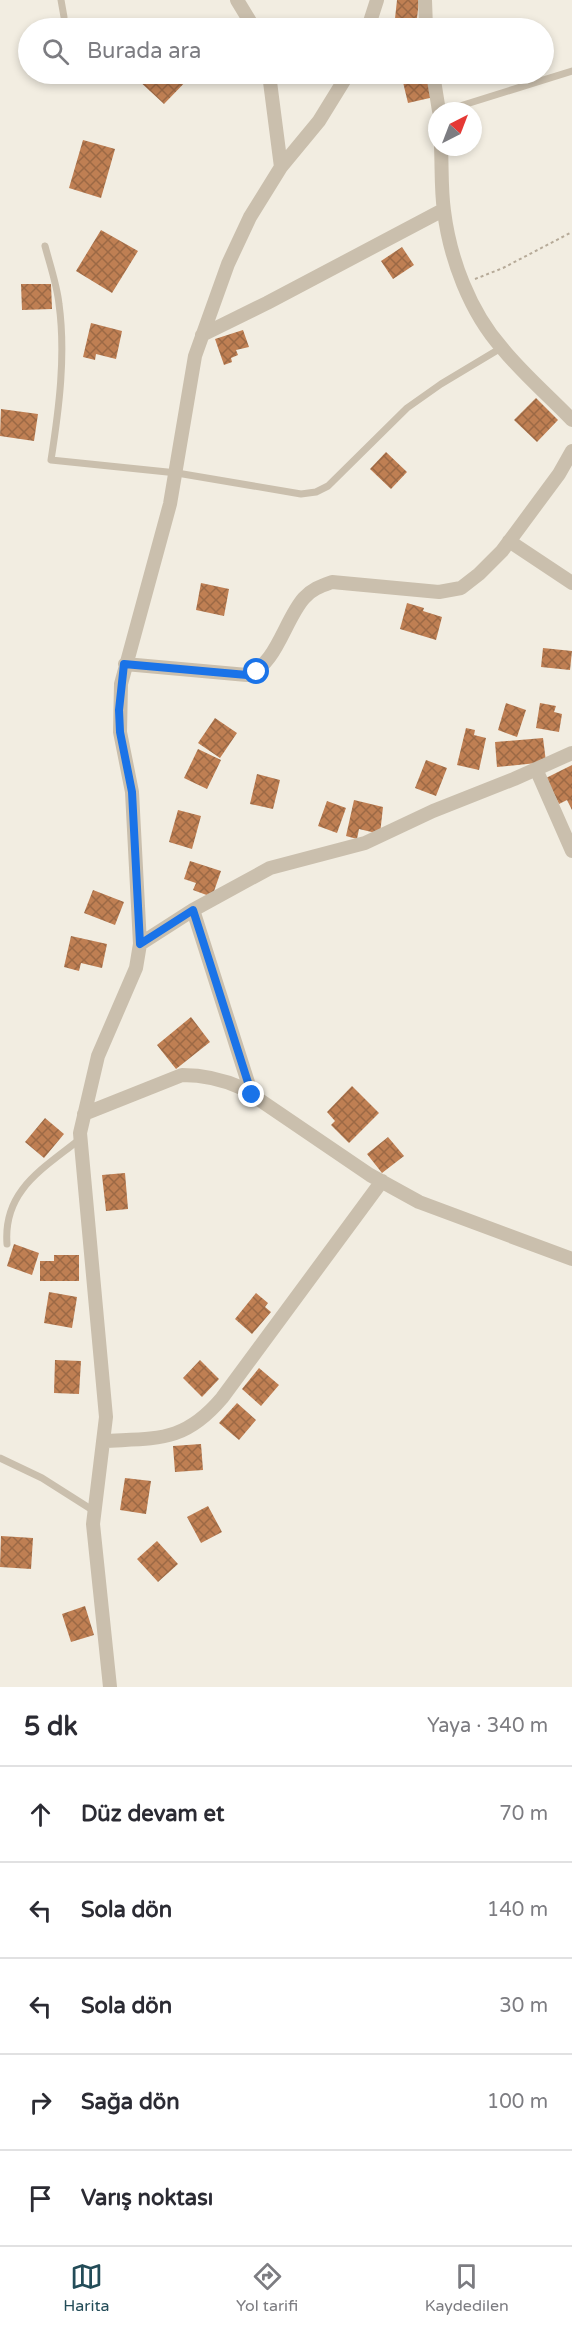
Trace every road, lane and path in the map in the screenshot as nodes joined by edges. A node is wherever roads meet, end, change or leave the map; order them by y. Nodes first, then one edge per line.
1 (61, 0) edge
2 (237, 0) edge
3 (377, 0) edge
4 (424, 0) edge
5 (64, 17) dead end
6 (248, 18) edge
7 (371, 18) edge
8 (425, 18) edge
9 (572, 71) edge
10 (554, 77) edge
11 (269, 84) edge
12 (342, 84) edge
13 (435, 84) edge
14 (530, 84) edge
15 (438, 102) edge
16 (473, 102) edge
17 (441, 156) edge
18 (281, 167) junction
19 (443, 210) junction
20 (572, 232) edge
21 (45, 246) dead end
22 (464, 284) junction
23 (202, 335) junction
24 (501, 348) junction
25 (572, 420) edge
26 (572, 451) edge
27 (177, 473) junction
28 (509, 542) junction
29 (572, 583) edge
30 (124, 664) junction
31 (572, 753) edge
32 (536, 770) junction
33 (572, 851) edge
34 (193, 910) junction
35 (140, 944) junction
36 (252, 1095) junction
37 (84, 1114) junction
38 (81, 1139) junction
39 (382, 1181) junction
40 (7, 1244) dead end
41 (572, 1259) edge
42 (103, 1442) junction
43 (0, 1458) edge
44 (94, 1511) junction
45 (110, 1687) edge

1 - 5 lane
2 - 6 street
3 - 7 street
4 - 8 street
9 - 10 lane
11 - 18 street
12 - 18 street
13 - 15 street
14 - 16 lane
17 - 19 street
18 - 23 street
19 - 22 street
19 - 23 street
20 - 22 path
21 - 27 lane
22 - 24 street
23 - 27 street
24 - 25 street
24 - 27 lane
26 - 28 street
27 - 30 street
28 - 29 street
28 - 30 street
30 - 35 street
31 - 32 street
32 - 33 street
32 - 34 street
34 - 35 street
34 - 36 street
35 - 37 street
36 - 37 street
36 - 39 street
37 - 38 street
38 - 40 lane
38 - 42 street
39 - 41 street
39 - 42 street
42 - 44 street
43 - 44 lane
44 - 45 street

